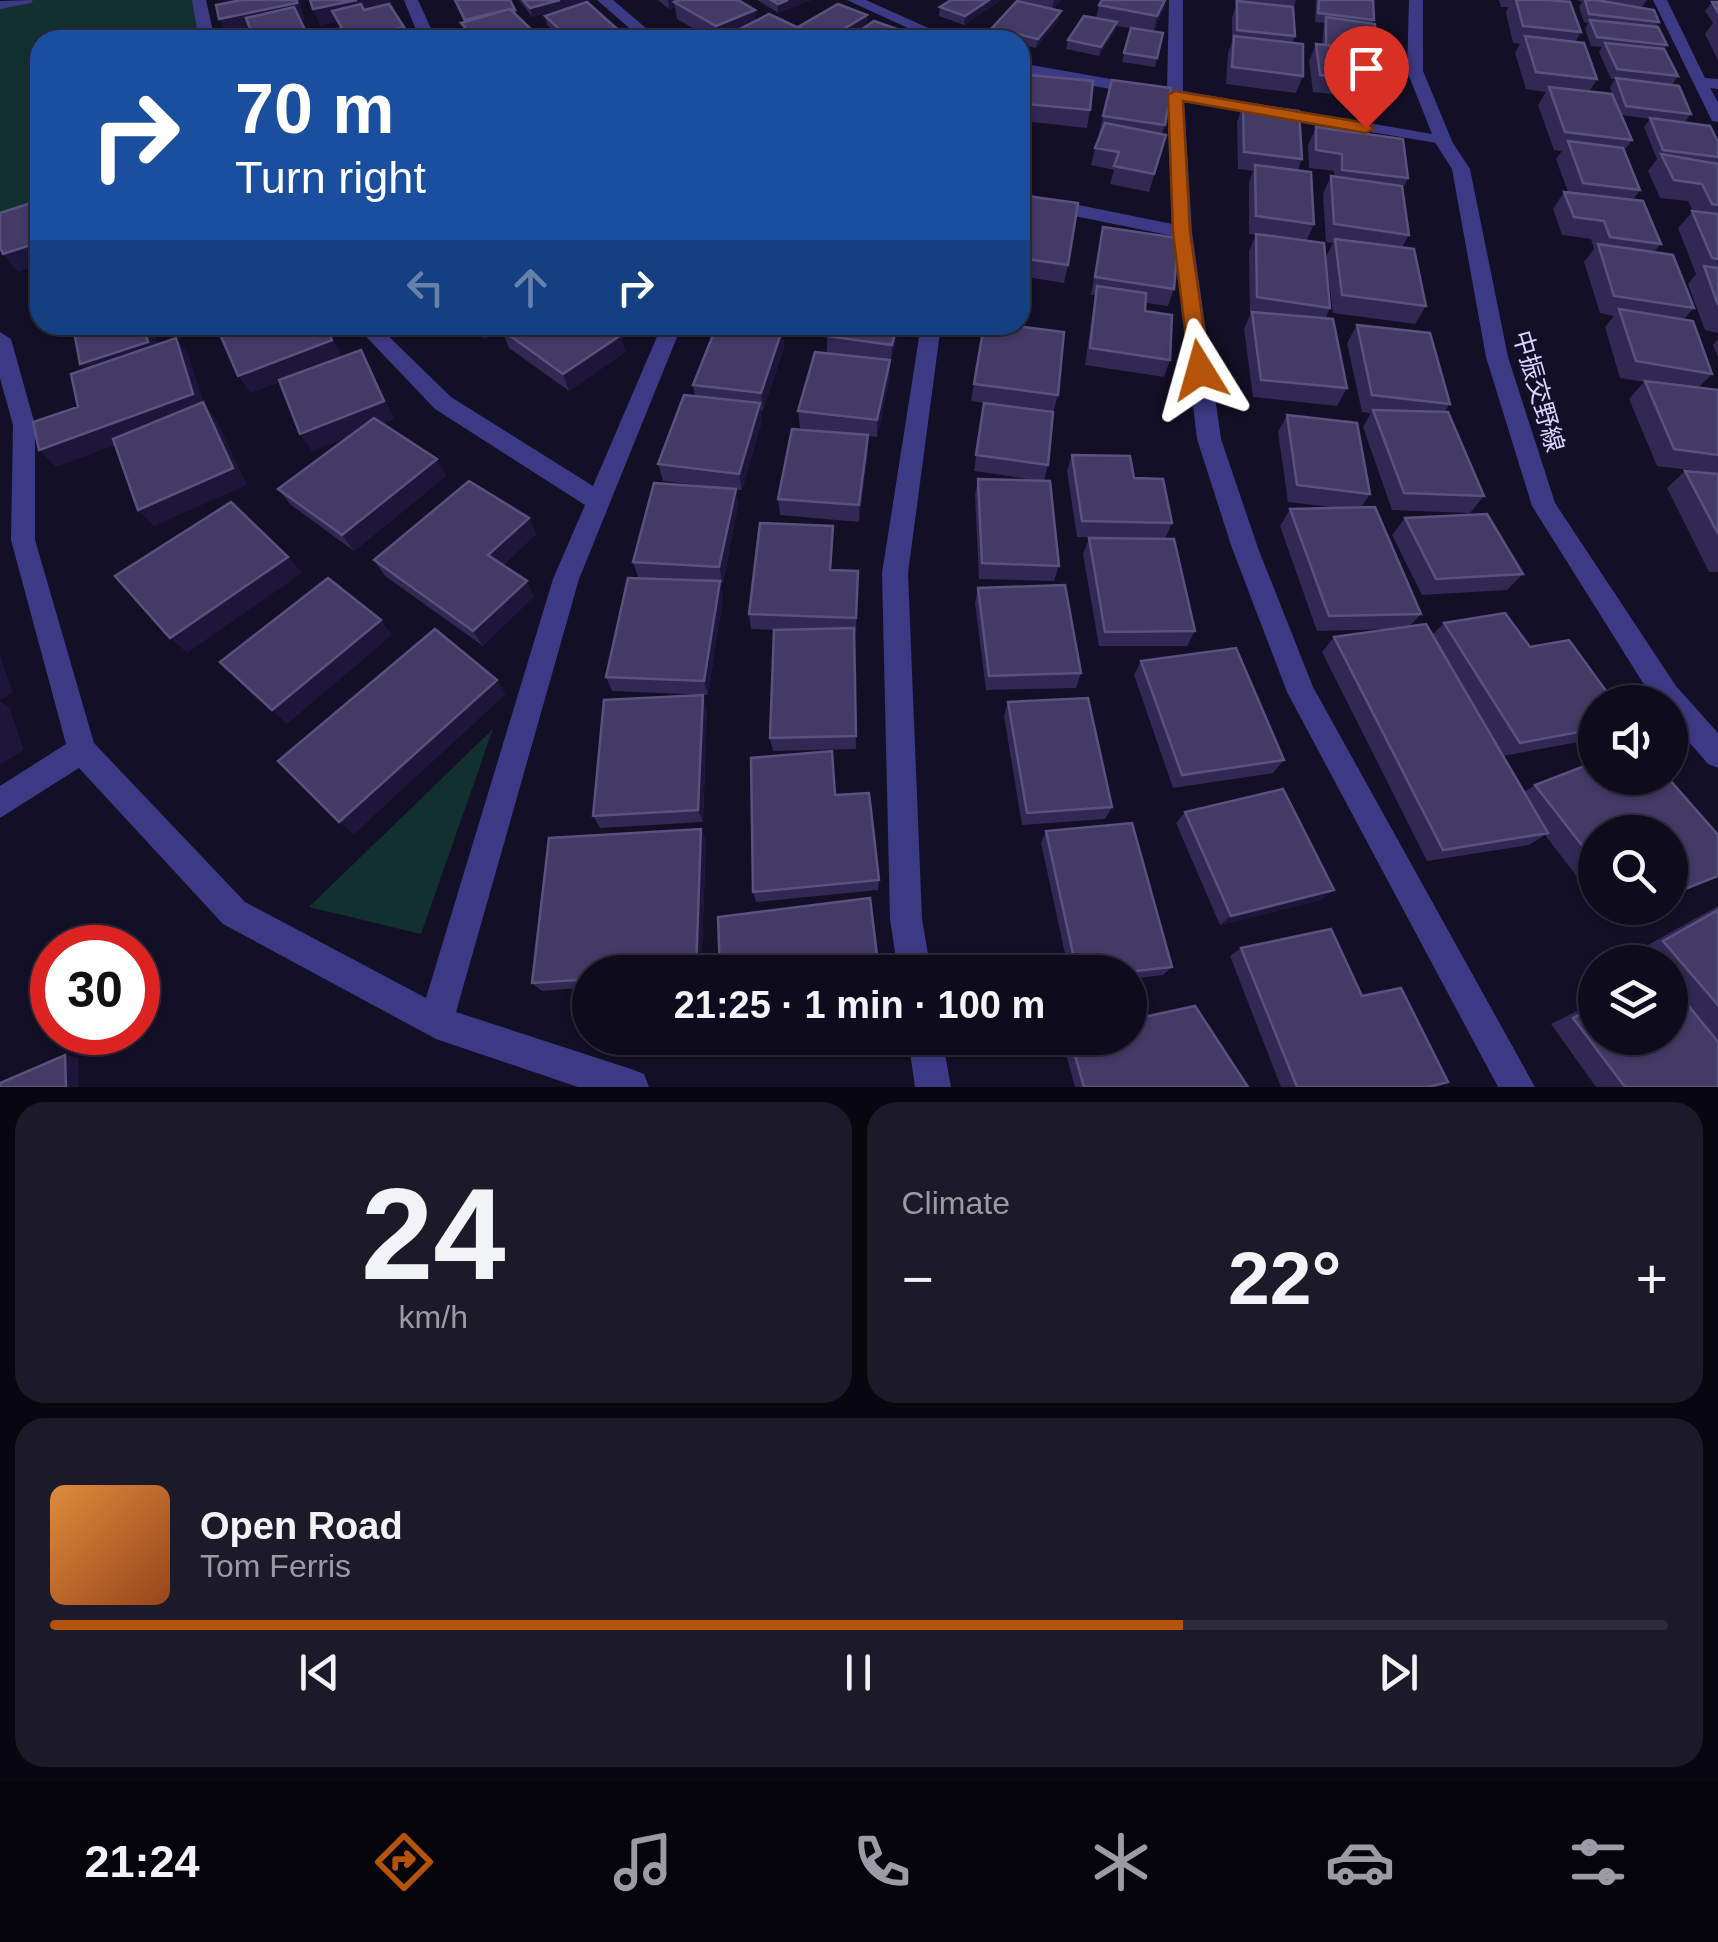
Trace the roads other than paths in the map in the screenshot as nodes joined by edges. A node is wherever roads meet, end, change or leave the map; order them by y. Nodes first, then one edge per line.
1 (26, 0) edge
2 (199, 0) edge
3 (411, 0) edge
4 (604, 0) edge
5 (854, 0) edge
6 (1176, 0) edge
7 (1416, 0) edge
8 (1660, 0) edge
9 (0, 4) edge
10 (205, 30) edge
11 (424, 30) edge
12 (640, 30) edge
13 (924, 30) edge
14 (1030, 70) edge
15 (1698, 83) junction
16 (1718, 84) edge
17 (1175, 95) junction
18 (1718, 117) edge
19 (1443, 141) junction
20 (1030, 201) edge
21 (1182, 232) junction
22 (375, 335) edge
23 (668, 335) edge
24 (928, 335) edge
25 (0, 339) edge
26 (599, 502) junction
27 (82, 750) junction
28 (1718, 754) edge
29 (0, 803) edge
30 (911, 955) edge
31 (436, 1022) junction
32 (928, 1055) edge
33 (631, 1087) edge
34 (934, 1087) edge
35 (1517, 1087) edge

1 - 9 street
2 - 10 street
3 - 11 street
4 - 12 street
5 - 13 street
6 - 17 street
7 - 19 street, 中振交野線
8 - 15 street
14 - 17 street
15 - 16 street
15 - 18 street
17 - 19 street
17 - 21 street
19 - 28 street, 中振交野線
20 - 21 street
21 - 35 street
22 - 26 street
23 - 26 street
24 - 30 street
25 - 27 street
26 - 31 street
27 - 29 street
27 - 31 street
31 - 33 street
32 - 34 street

